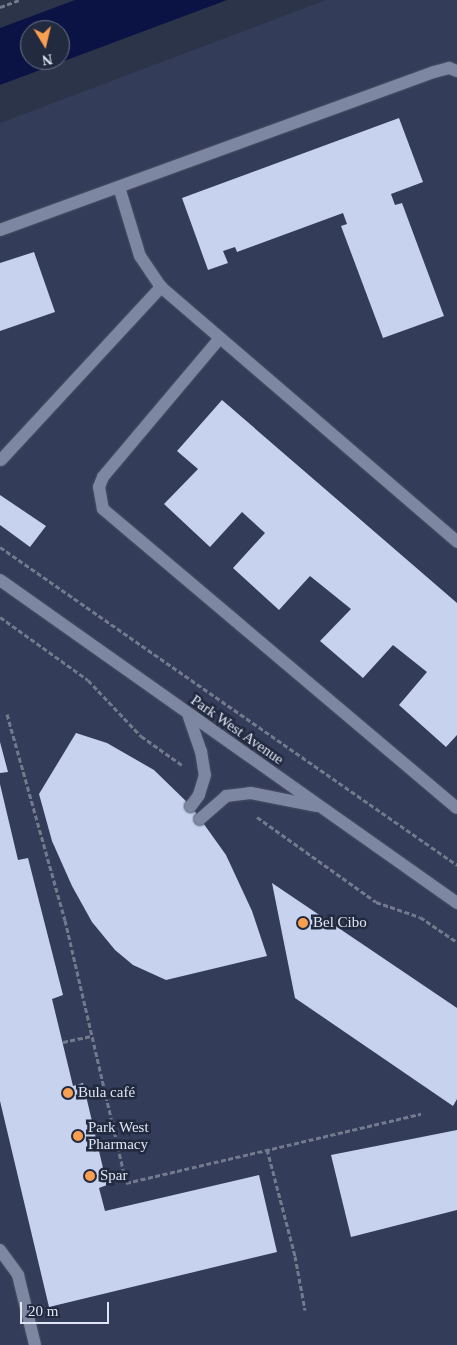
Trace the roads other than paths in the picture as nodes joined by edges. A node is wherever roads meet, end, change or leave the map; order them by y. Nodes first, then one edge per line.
1 (457, 72) edge
2 (119, 187) junction
3 (0, 230) edge
4 (161, 287) junction
5 (220, 338) junction
6 (1, 460) edge
7 (457, 542) edge
8 (0, 580) edge
9 (189, 716) junction
10 (191, 806) dead end
11 (316, 806) junction
12 (457, 808) edge
13 (200, 819) dead end
14 (457, 903) edge
15 (0, 1250) edge
16 (35, 1345) edge

1 - 2 street
2 - 3 street
2 - 4 street
4 - 5 street
4 - 6 street
5 - 7 street
5 - 12 street
8 - 9 street, Park West Avenue
9 - 10 street
9 - 11 street, Park West Avenue
11 - 13 street
11 - 14 street, Park West Avenue
15 - 16 street

